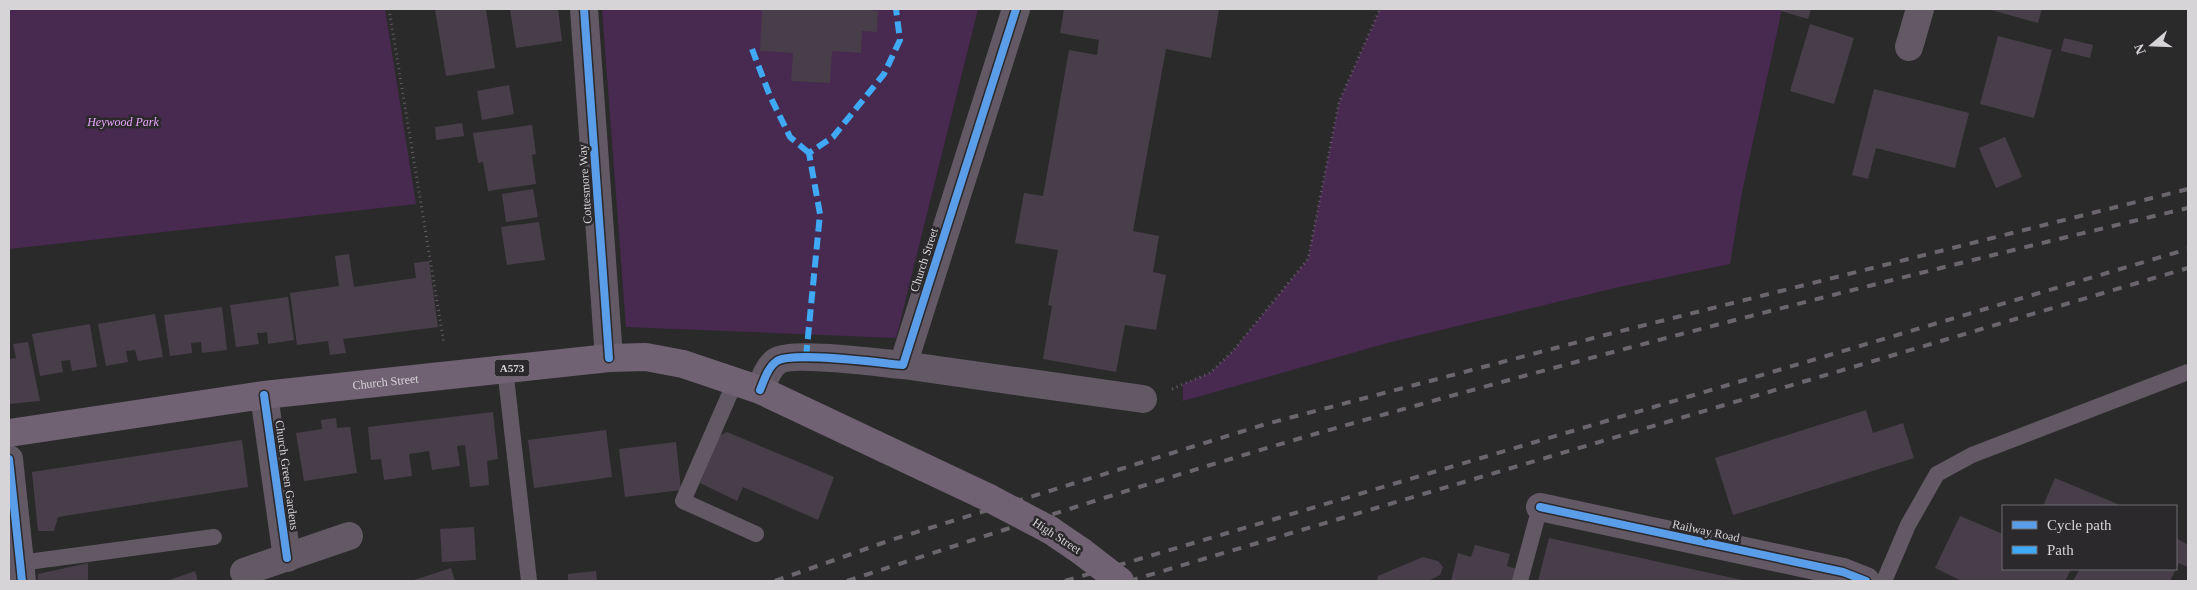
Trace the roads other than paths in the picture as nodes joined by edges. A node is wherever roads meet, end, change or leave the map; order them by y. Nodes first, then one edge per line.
1 (584, 9) edge
2 (1016, 9) edge
3 (1920, 9) edge
4 (1909, 47) dead end
5 (609, 358) junction
6 (903, 365) junction
7 (505, 368) junction
8 (2188, 372) edge
9 (747, 386) junction
10 (264, 395) junction
11 (1143, 399) road end
12 (9, 434) edge
13 (9, 459) edge
14 (989, 498) joint
15 (1540, 507) joint
16 (756, 534) dead end
17 (349, 536) dead end
18 (214, 537) dead end
19 (287, 558) junction
20 (21, 572) edge
21 (244, 572) dead end
22 (529, 581) edge
23 (1120, 581) edge
24 (1520, 581) edge
25 (1866, 581) edge
26 (1884, 581) edge

1 - 5 street, Cottesmore Way
2 - 6 street, Church Street
3 - 4 street
5 - 7 main road, Church Street / A573
5 - 9 main road, Church Street / A573
6 - 9 street
6 - 11 street
7 - 10 main road, Church Street / A573
7 - 22 lane
8 - 26 lane
9 - 14 main road, Church Street / A573
9 - 16 lane
10 - 12 main road, Church Street / A573
10 - 19 street, Church Green Gardens
13 - 20 street
14 - 23 main road, High Street / A573, bridge
15 - 24 lane
15 - 25 street, Railway Road
17 - 19 street
18 - 20 lane
19 - 21 street

